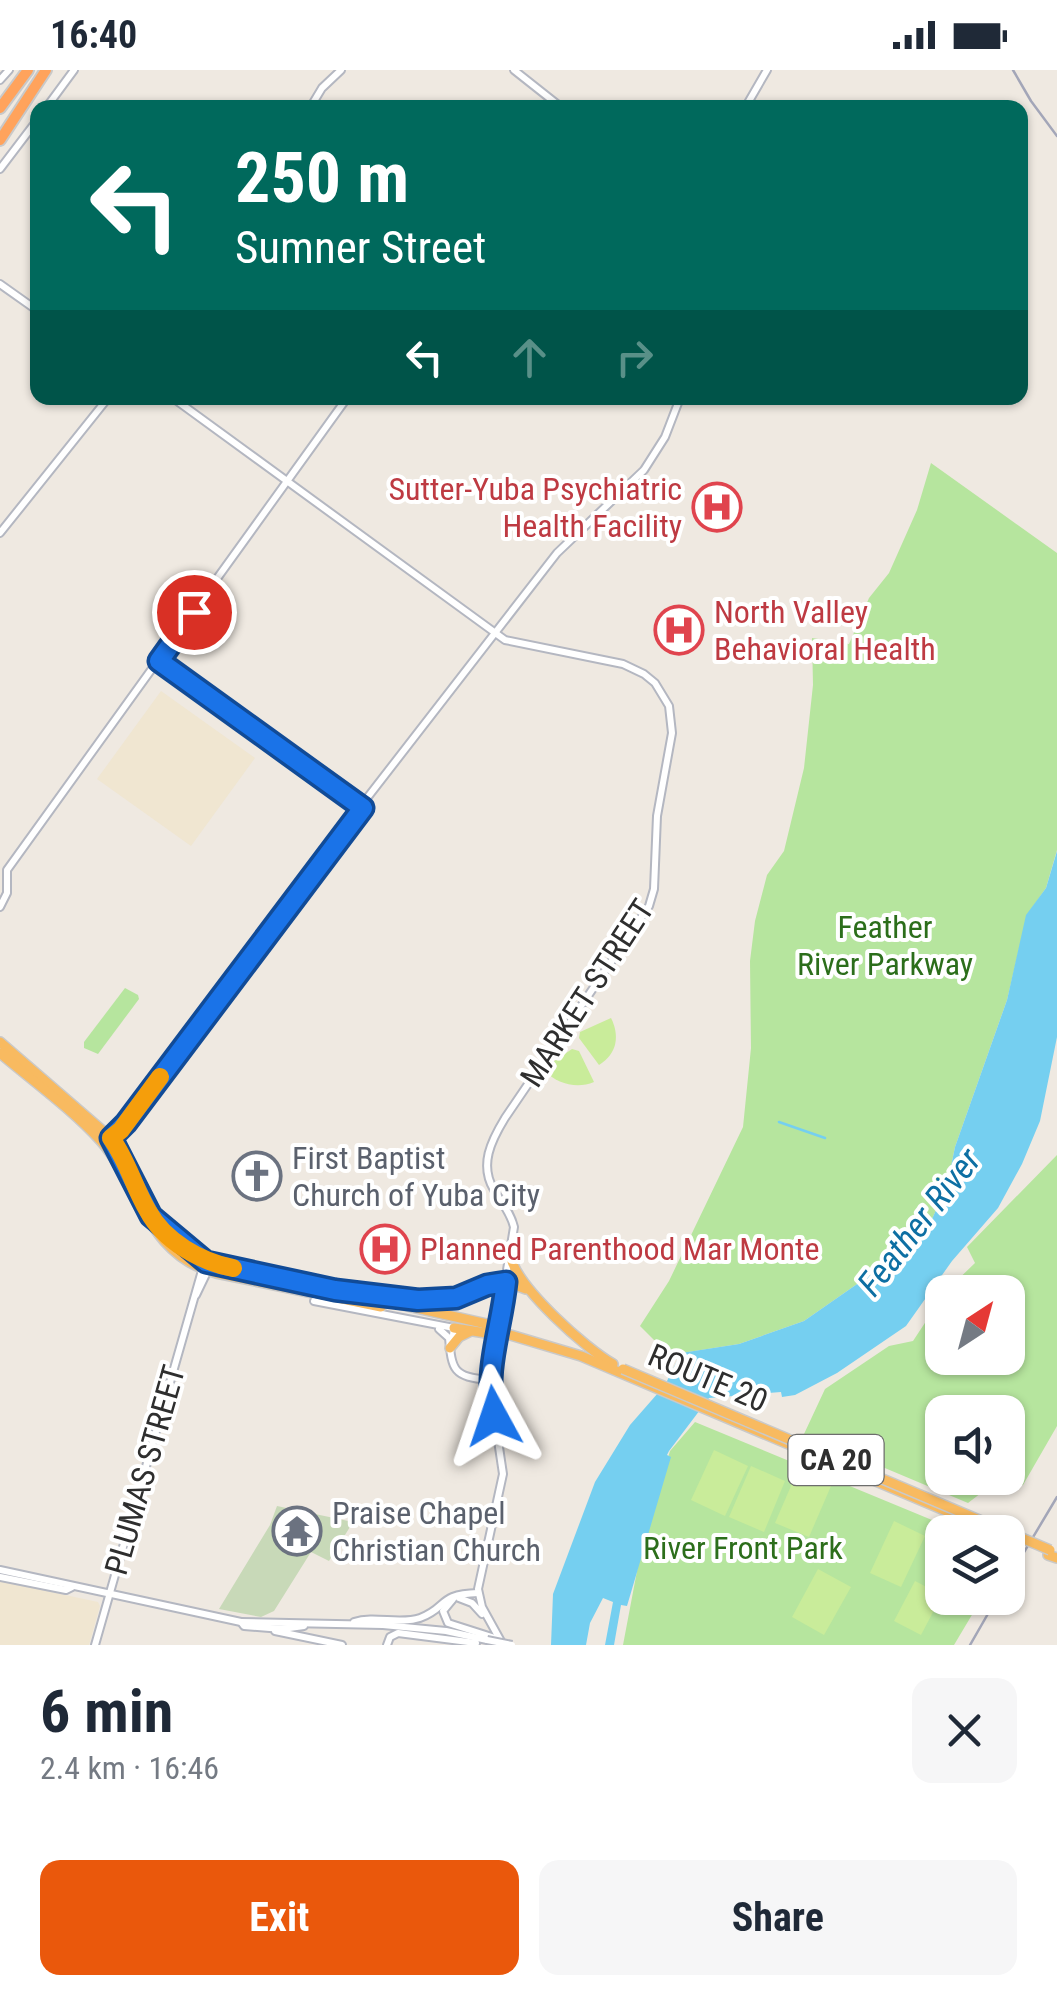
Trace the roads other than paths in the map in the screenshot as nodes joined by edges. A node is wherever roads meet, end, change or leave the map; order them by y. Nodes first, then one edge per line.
1 (9, 70) edge
2 (46, 70) edge
3 (74, 70) edge
4 (341, 70) edge
5 (514, 70) edge
6 (767, 70) edge
7 (28, 71) edge
8 (0, 80) edge
9 (0, 100) edge
10 (52, 100) edge
11 (315, 100) edge
12 (551, 100) edge
13 (750, 100) edge
14 (0, 108) edge
15 (30, 130) edge
16 (0, 131) edge
17 (0, 140) edge
18 (0, 170) edge
19 (0, 284) edge
20 (30, 305) edge
21 (102, 405) edge
22 (183, 405) edge
23 (342, 405) edge
24 (677, 405) edge
25 (288, 482) junction
26 (0, 533) edge
27 (496, 632) junction
28 (159, 661) junction
29 (363, 808) junction
30 (0, 906) edge
31 (0, 1042) edge
32 (0, 1054) edge
33 (107, 1140) junction
34 (510, 1258) junction
35 (209, 1268) junction
36 (506, 1282) junction
37 (238, 1284) dead end
38 (296, 1290) junction
39 (336, 1290) junction
40 (533, 1293) junction
41 (314, 1300) joint
42 (429, 1324) junction
43 (454, 1328) junction
44 (486, 1329) junction
45 (471, 1331) junction
46 (507, 1333) junction
47 (450, 1348) junction
48 (620, 1369) junction
49 (489, 1380) junction
50 (957, 1515) edge
51 (1025, 1544) edge
52 (1053, 1554) edge
53 (0, 1574) edge
54 (110, 1595) junction
55 (478, 1595) junction
56 (459, 1598) junction
57 (490, 1621) junction
58 (242, 1622) junction
59 (348, 1624) junction
60 (304, 1626) junction
61 (270, 1629) junction
62 (441, 1632) junction
63 (487, 1640) edge
64 (476, 1642) junction
65 (96, 1645) edge
66 (342, 1645) edge
67 (386, 1645) edge
68 (502, 1645) edge
69 (512, 1645) edge

1 - 8 main road
2 - 16 highway
2 - 17 highway
3 - 10 main road
4 - 11 main road
5 - 12 main road
6 - 13 main road
7 - 9 highway
7 - 14 highway
15 - 18 main road
19 - 20 main road
21 - 26 main road
22 - 25 main road, MARKET STREET
23 - 25 main road
24 - 27 main road
25 - 27 main road, MARKET STREET
25 - 28 main road
27 - 29 main road
27 - 34 main road, MARKET STREET
28 - 29 main road
28 - 30 main road
29 - 33 main road
31 - 33 highway, CA 20
32 - 33 highway, CA 20
33 - 35 highway, CA 20
34 - 36 main road
34 - 40 highway
35 - 37 highway
35 - 38 highway, CA 20
35 - 39 highway, CA 20
35 - 54 main road, PLUMAS STREET
36 - 39 main road
36 - 40 highway
36 - 49 main road
38 - 41 highway
38 - 44 highway, CA 20
39 - 44 highway, CA 20
40 - 48 highway
41 - 42 main road
42 - 43 main road
42 - 47 main road
43 - 45 highway
43 - 47 main road
44 - 45 highway
44 - 46 highway, CA 20, bridge
45 - 47 highway
46 - 48 highway, CA 20
46 - 48 highway, CA 20
47 - 49 main road
48 - 50 highway, ROUTE 20 / CA 20, bridge
48 - 52 highway, ROUTE 20 / CA 20, bridge
49 - 55 main road
51 - 52 highway, ROUTE 20 / CA 20, bridge
53 - 54 main road
54 - 58 main road
54 - 65 main road, PLUMAS STREET
55 - 56 main road
55 - 57 main road
55 - 59 main road
56 - 57 main road
56 - 63 main road
57 - 68 main road
58 - 60 main road
58 - 61 main road
59 - 60 main road
59 - 62 main road
60 - 61 main road
61 - 66 main road
62 - 63 main road
62 - 64 main road
63 - 64 main road
63 - 69 main road, bridge
64 - 67 main road

